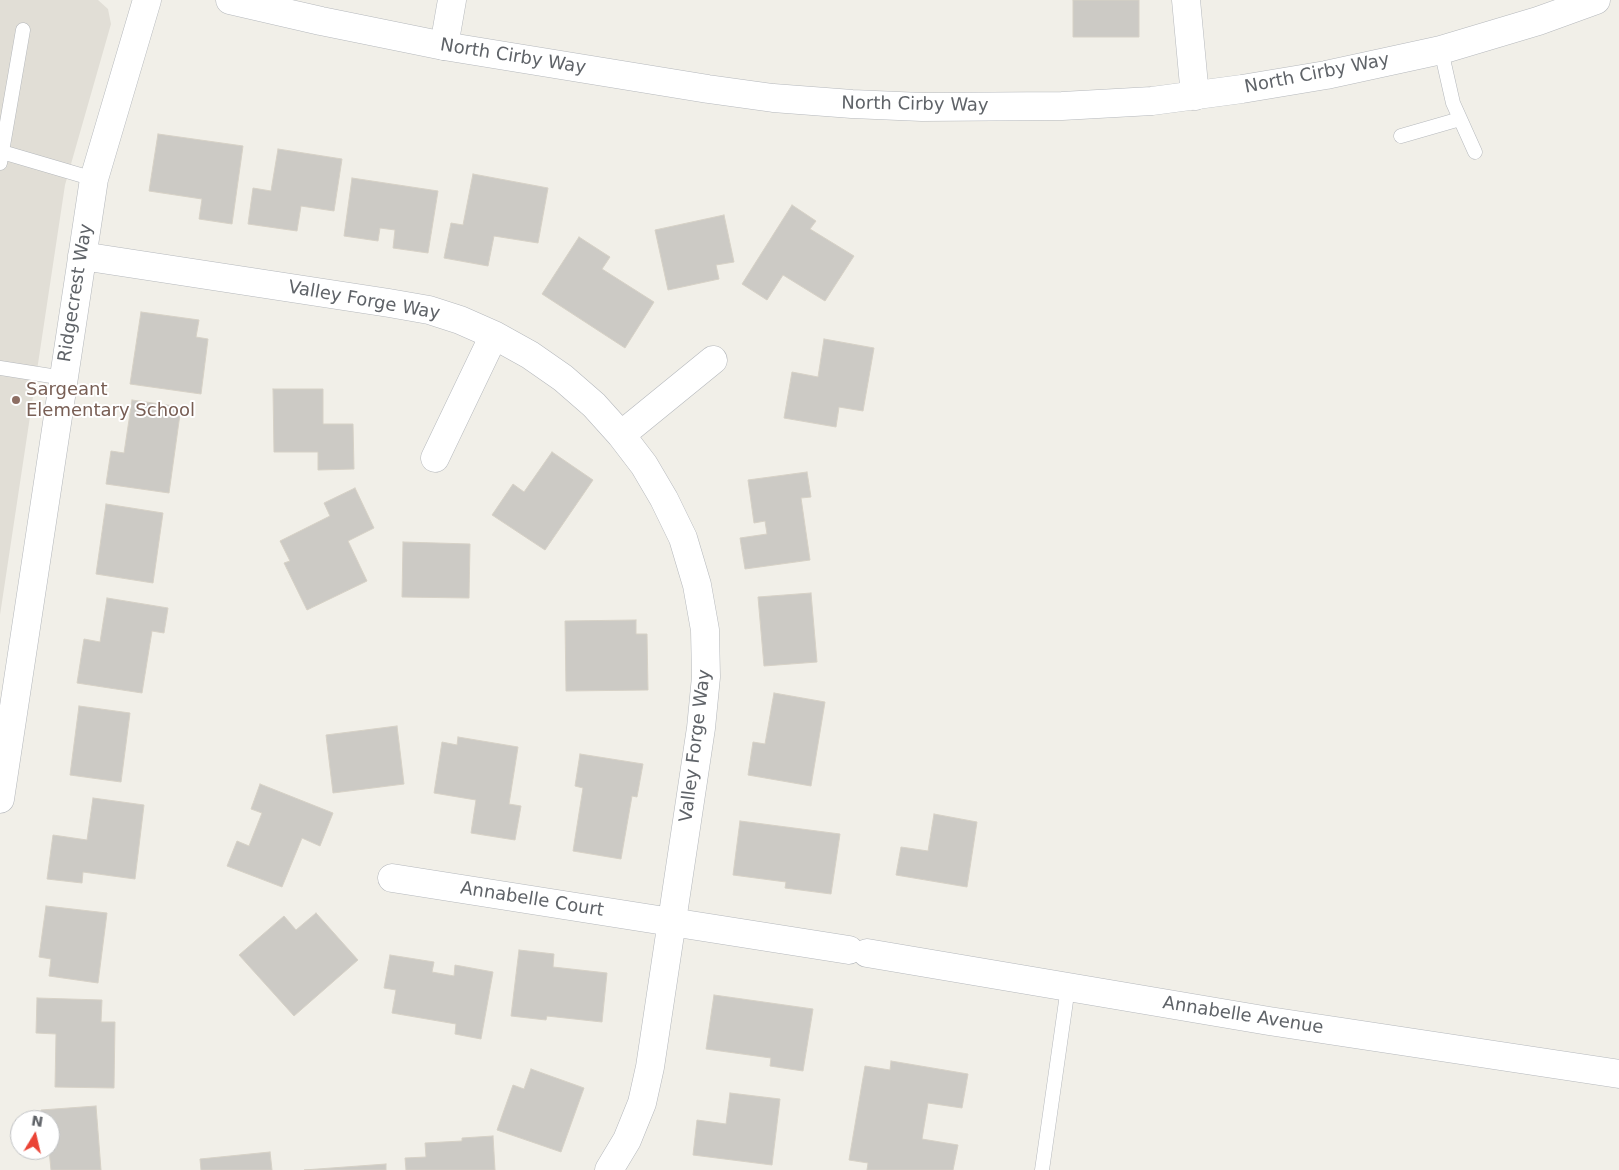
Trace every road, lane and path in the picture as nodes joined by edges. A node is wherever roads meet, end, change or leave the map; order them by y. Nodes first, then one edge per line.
1 (147, 0) edge
2 (230, 0) edge
3 (452, 0) edge
4 (1186, 0) edge
5 (1596, 0) edge
6 (24, 30) dead end
7 (444, 46) junction
8 (1441, 50) junction
9 (1195, 96) junction
10 (1460, 119) junction
11 (1401, 136) dead end
12 (1474, 152) dead end
13 (1, 157) edge
14 (94, 179) junction
15 (82, 256) junction
16 (494, 335) junction
17 (713, 360) dead end
18 (0, 368) edge
19 (64, 378) junction
20 (621, 435) junction
21 (435, 458) dead end
22 (0, 800) edge
23 (392, 878) dead end
24 (672, 922) junction
25 (1068, 987) junction
26 (1619, 1074) edge
27 (609, 1170) edge
28 (1042, 1170) edge

1 - 14 street, Ridgecrest Way
2 - 7 street, North Cirby Way
3 - 7 street
4 - 9 street
5 - 8 street, North Cirby Way
6 - 13 lane
7 - 9 street, North Cirby Way
8 - 9 street, North Cirby Way
8 - 10 lane
10 - 11 lane
10 - 12 lane
13 - 14 lane
14 - 15 street, Ridgecrest Way
15 - 16 street, Valley Forge Way
15 - 19 street, Ridgecrest Way
16 - 20 street, Valley Forge Way
16 - 21 street
17 - 20 street
18 - 19 lane
19 - 22 street, Ridgecrest Way
20 - 24 street, Valley Forge Way
23 - 24 street, Annabelle Court
24 - 25 street, Annabelle Avenue
24 - 27 street, Valley Forge Way
25 - 26 street, Annabelle Avenue
25 - 28 lane

